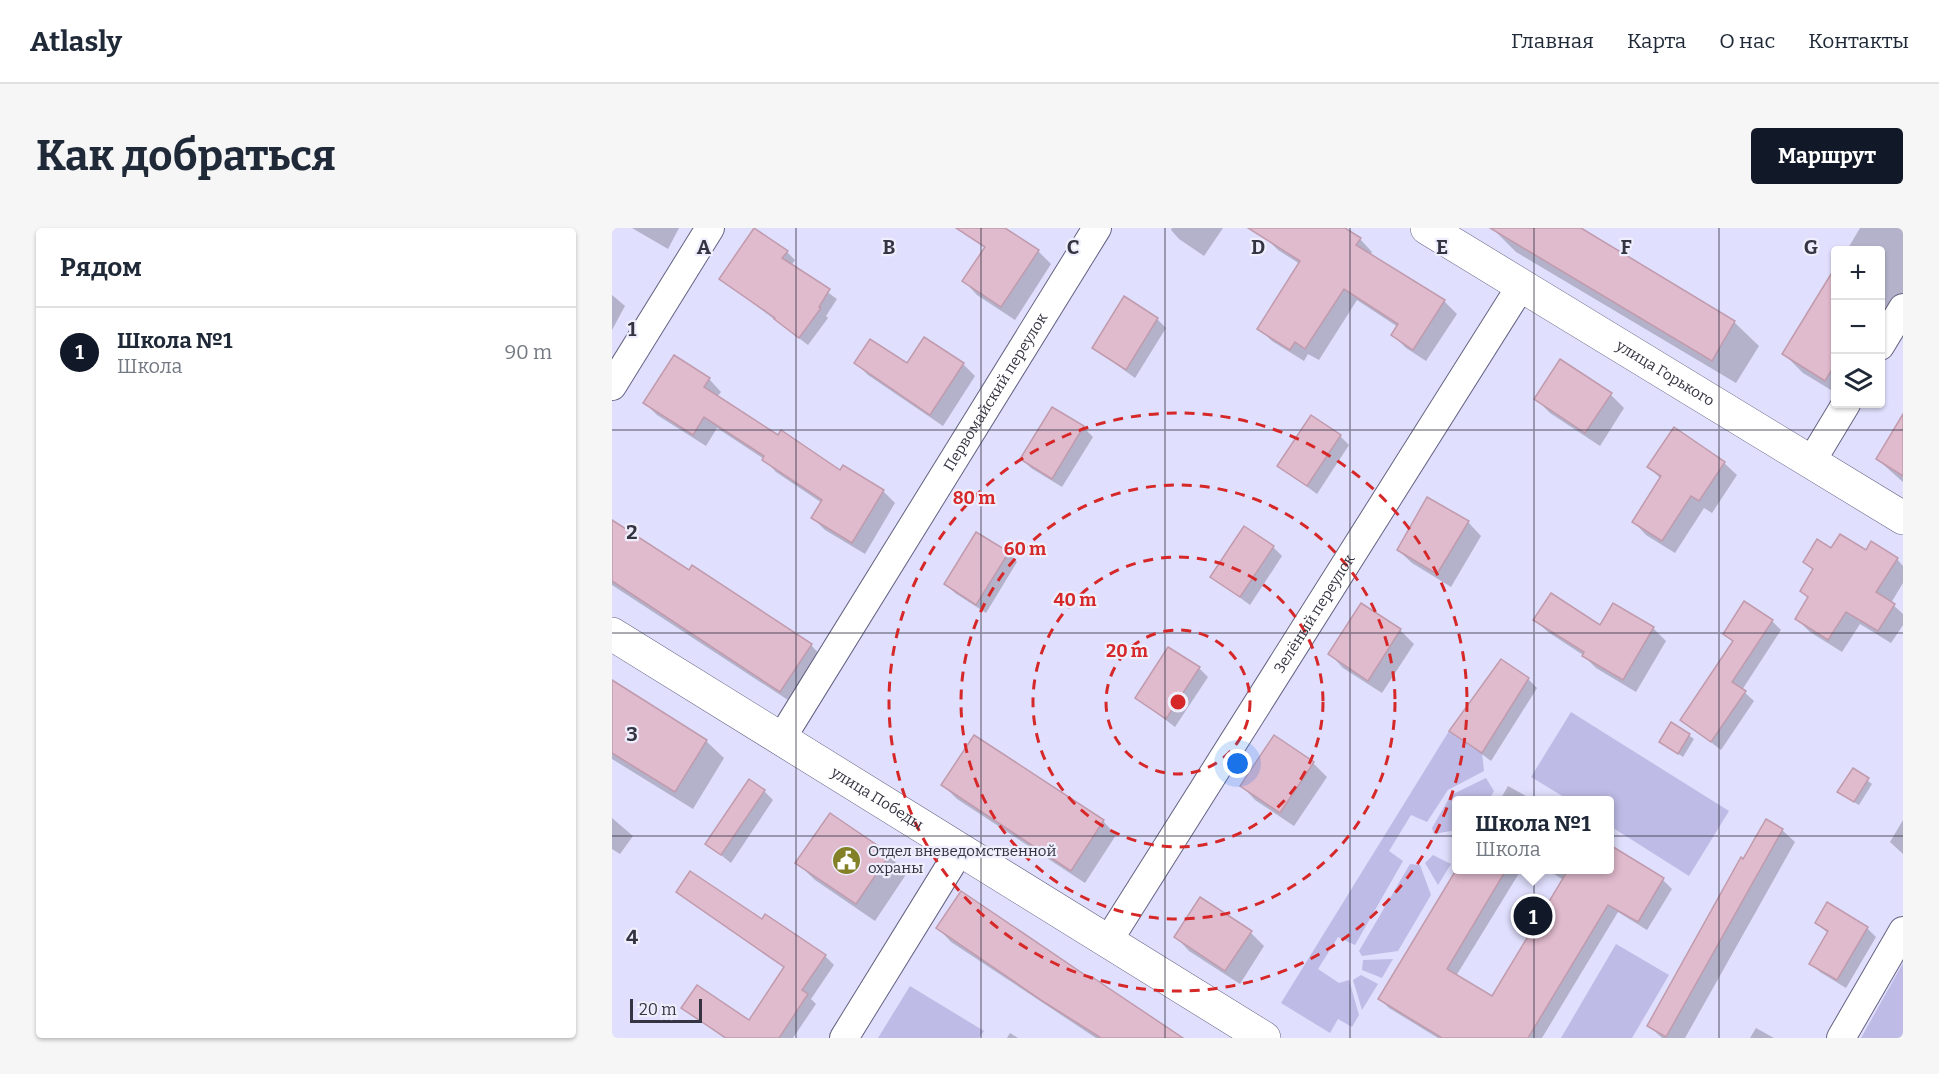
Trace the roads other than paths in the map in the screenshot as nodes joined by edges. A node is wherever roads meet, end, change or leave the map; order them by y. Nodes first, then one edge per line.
1 (710, 228) edge
2 (1097, 228) edge
3 (1427, 228) edge
4 (1521, 286) junction
5 (1903, 308) edge
6 (1885, 339) edge
7 (612, 386) edge
8 (1844, 408) edge
9 (1811, 462) junction
10 (1903, 518) edge
11 (612, 634) edge
12 (781, 739) junction
13 (960, 850) junction
14 (1903, 931) edge
15 (1108, 941) junction
16 (844, 1038) edge
17 (1264, 1038) edge
18 (1841, 1038) edge

1 - 7 street
2 - 12 street, Первомайский переулок
3 - 4 street, улица Горького
4 - 9 street, улица Горького
4 - 15 street, Зелёный переулок
5 - 6 street
8 - 9 street
9 - 10 street, улица Горького
11 - 12 street, улица Победы
12 - 13 street, улица Победы
13 - 15 street, улица Победы
13 - 16 street
14 - 18 street
15 - 17 street, улица Победы

